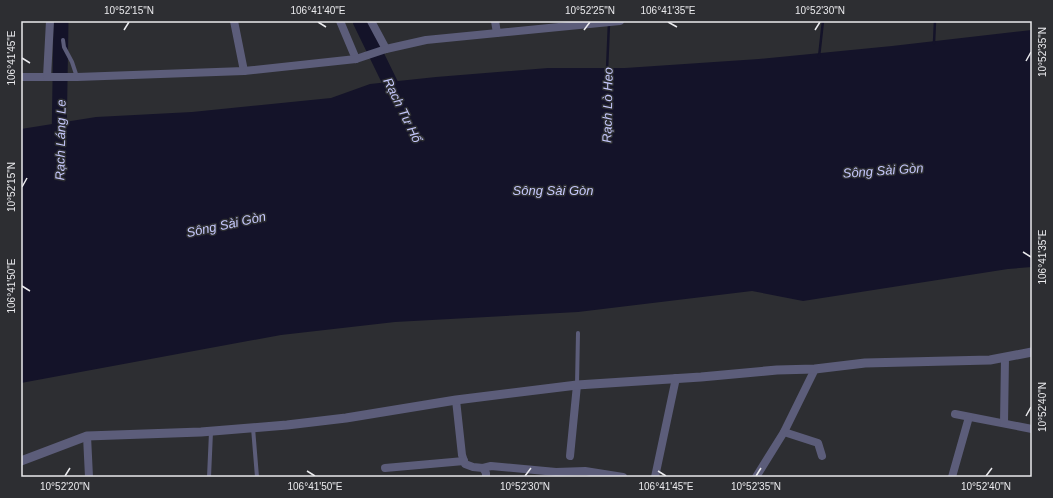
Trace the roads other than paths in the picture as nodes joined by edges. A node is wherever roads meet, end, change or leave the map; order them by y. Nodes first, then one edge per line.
1 (50, 21) edge
2 (234, 21) edge
3 (340, 21) edge
4 (371, 21) edge
5 (495, 21) edge
6 (614, 21) edge
7 (620, 21) edge
8 (603, 22) edge
9 (496, 33) junction
10 (63, 40) dead end
11 (383, 50) junction
12 (359, 57) junction
13 (244, 71) junction
14 (49, 76) junction
15 (21, 77) edge
16 (77, 77) junction
17 (578, 333) dead end
18 (1032, 352) edge
19 (1005, 358) junction
20 (811, 369) junction
21 (676, 378) junction
22 (577, 386) junction
23 (456, 400) junction
24 (955, 414) dead end
25 (970, 417) junction
26 (1004, 423) junction
27 (253, 428) junction
28 (1032, 429) edge
29 (211, 432) junction
30 (784, 432) junction
31 (87, 436) junction
32 (570, 456) dead end
33 (822, 456) dead end
34 (21, 461) edge
35 (464, 461) junction
36 (385, 468) dead end
37 (483, 468) junction
38 (568, 474) edge
39 (955, 476) edge
40 (89, 477) edge
41 (209, 477) edge
42 (257, 477) edge
43 (486, 477) edge
44 (623, 477) edge
45 (655, 477) edge
46 (756, 477) edge

1 - 14 street
2 - 13 street
3 - 12 street
4 - 11 street
5 - 9 street
6 - 7 street
6 - 8 street
8 - 9 street
9 - 11 street
10 - 16 lane
11 - 12 street
12 - 13 street
13 - 16 street
14 - 15 street
14 - 16 street
17 - 22 lane
18 - 19 street
19 - 20 street
19 - 26 street
20 - 21 street
20 - 30 street
21 - 22 street
21 - 45 street
22 - 23 street
22 - 32 street
23 - 27 street
23 - 35 street
24 - 25 street
25 - 26 street
25 - 39 street
26 - 28 street
27 - 29 street
27 - 42 lane
29 - 31 street
29 - 41 lane
30 - 33 street
30 - 46 street
31 - 34 street
31 - 40 street
35 - 36 street
35 - 37 street
37 - 38 street
37 - 43 street
38 - 44 street

